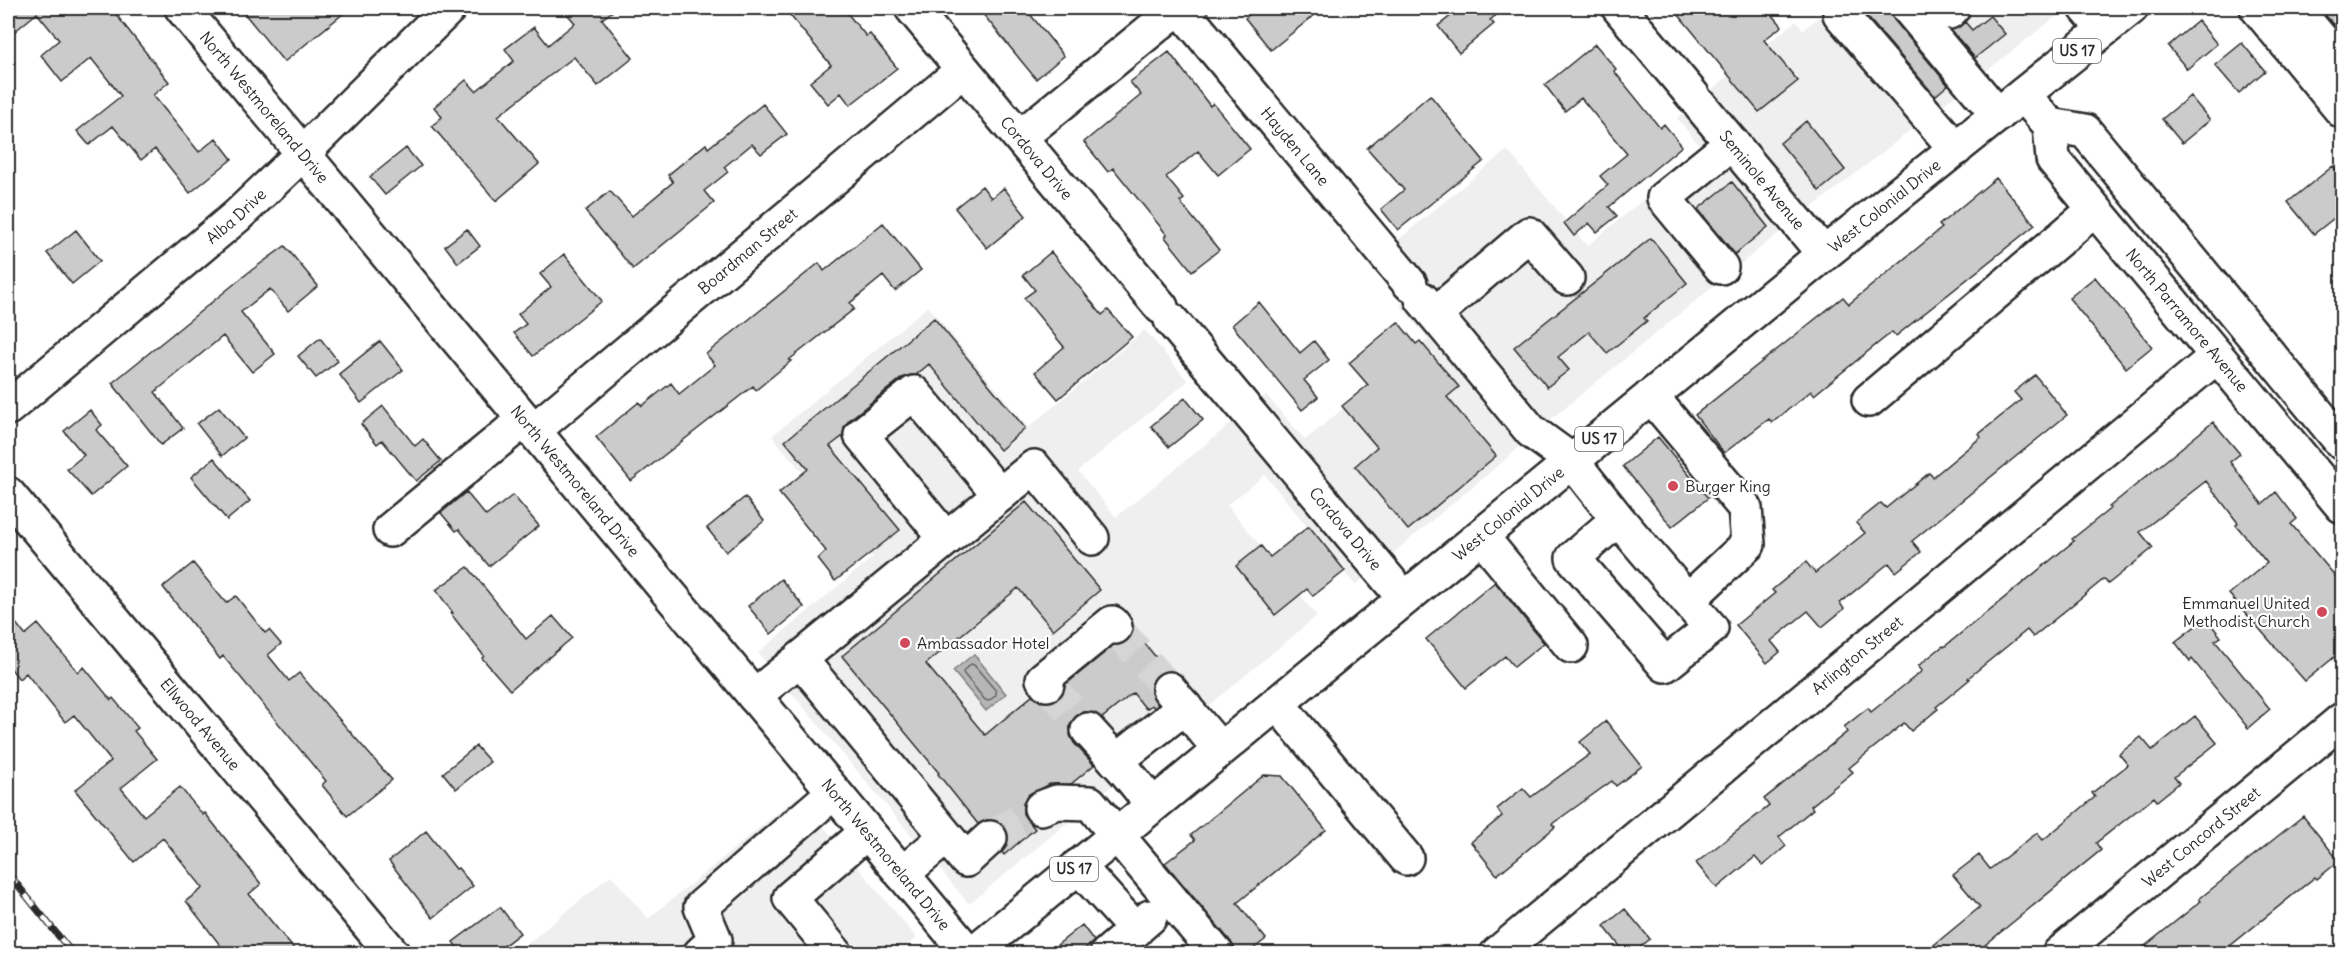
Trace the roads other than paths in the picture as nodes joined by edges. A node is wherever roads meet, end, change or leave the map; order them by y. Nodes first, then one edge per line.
1 (182, 8) edge
2 (449, 8) edge
3 (912, 8) edge
4 (1179, 8) edge
5 (1619, 8) edge
6 (1846, 8) edge
7 (1908, 8) edge
8 (2131, 8) edge
9 (2257, 8) edge
10 (2295, 8) edge
11 (2095, 18) edge
12 (2343, 64) edge
13 (963, 70) junction
14 (2023, 95) junction
15 (2343, 111) edge
16 (1998, 115) junction
17 (2050, 125) junction
18 (1020, 137) junction
19 (1732, 143) junction
20 (1956, 149) junction
21 (303, 153) junction
22 (2094, 210) junction
23 (1824, 254) junction
24 (1721, 267) dead end
25 (1567, 278) dead end
26 (1423, 299) junction
27 (2217, 356) junction
28 (1651, 396) junction
29 (1869, 400) dead end
30 (8, 408) edge
31 (528, 425) junction
32 (2343, 443) edge
33 (1572, 461) junction
34 (8, 494) edge
35 (1000, 495) junction
36 (2343, 506) edge
37 (1618, 519) junction
38 (390, 530) dead end
39 (1481, 536) junction
40 (1092, 538) dead end
41 (946, 539) junction
42 (1404, 598) junction
43 (1688, 600) junction
44 (1115, 627) dead end
45 (1571, 646) dead end
46 (800, 659) junction
47 (1047, 684) dead end
48 (754, 696) junction
49 (1277, 703) junction
50 (2343, 720) edge
51 (1088, 730) tunnel mouth
52 (1219, 748) junction
53 (1116, 761) junction
54 (834, 792) junction
55 (1152, 804) junction
56 (1041, 808) tunnel mouth
57 (867, 832) junction
58 (1117, 834) junction
59 (946, 837) junction
60 (990, 838) tunnel mouth
61 (1406, 858) dead end
62 (1078, 866) junction
63 (902, 874) junction
64 (393, 954) edge
65 (700, 954) edge
66 (836, 954) edge
67 (970, 954) edge
68 (1107, 954) edge
69 (1217, 954) edge
70 (1497, 954) edge
71 (2059, 954) edge

1 - 21 main road, North Westmoreland Drive
2 - 21 main road, Alba Drive
3 - 13 main road, Cordova Drive
4 - 18 main road
4 - 26 main road, Hayden Lane
5 - 19 main road, Seminole Avenue
6 - 20 main road
7 - 16 main road
8 - 11 main road, West Colonial Drive / US 17
9 - 15 main road
10 - 12 main road
11 - 14 main road, West Colonial Drive / US 17
13 - 18 main road, Cordova Drive
13 - 31 main road, Boardman Street
14 - 16 main road, West Colonial Drive / US 17
14 - 17 main road
16 - 20 main road, West Colonial Drive / US 17
17 - 22 main road, North Parramore Avenue
17 - 32 main road
18 - 42 main road, Cordova Drive
19 - 23 main road, Seminole Avenue
19 - 24 main road
20 - 23 main road, West Colonial Drive / US 17
21 - 30 main road, Alba Drive
21 - 31 main road, North Westmoreland Drive
22 - 27 main road, North Parramore Avenue
22 - 29 main road
23 - 28 main road, West Colonial Drive / US 17
25 - 26 main road
26 - 33 main road, Hayden Lane
27 - 36 main road, North Parramore Avenue
27 - 70 main road, Arlington Street
28 - 33 main road, West Colonial Drive / US 17
28 - 43 main road
31 - 38 main road, Boardman Street
31 - 48 main road, North Westmoreland Drive
33 - 37 main road, Hayden Lane
33 - 39 main road, West Colonial Drive / US 17
34 - 64 main road, Ellwood Avenue
35 - 40 main road
35 - 41 main road
35 - 41 main road
37 - 43 main road, Hayden Lane
37 - 43 main road, Hayden Lane
39 - 42 main road, West Colonial Drive / US 17
39 - 45 main road
41 - 46 main road
42 - 49 main road, West Colonial Drive / US 17
44 - 47 main road
46 - 48 main road
46 - 59 main road
48 - 54 main road, North Westmoreland Drive
49 - 52 main road, West Colonial Drive / US 17
49 - 61 main road
50 - 71 main road, West Concord Street
51 - 53 main road
52 - 53 main road
52 - 55 main road, West Colonial Drive / US 17
53 - 55 main road
54 - 57 main road, North Westmoreland Drive
54 - 65 main road
55 - 58 main road, West Colonial Drive / US 17
56 - 58 main road
57 - 63 main road, North Westmoreland Drive
57 - 66 main road
58 - 62 main road, West Colonial Drive / US 17
58 - 69 main road
59 - 60 main road
59 - 63 main road
62 - 67 main road, West Colonial Drive / US 17
62 - 68 main road
63 - 67 main road, North Westmoreland Drive

